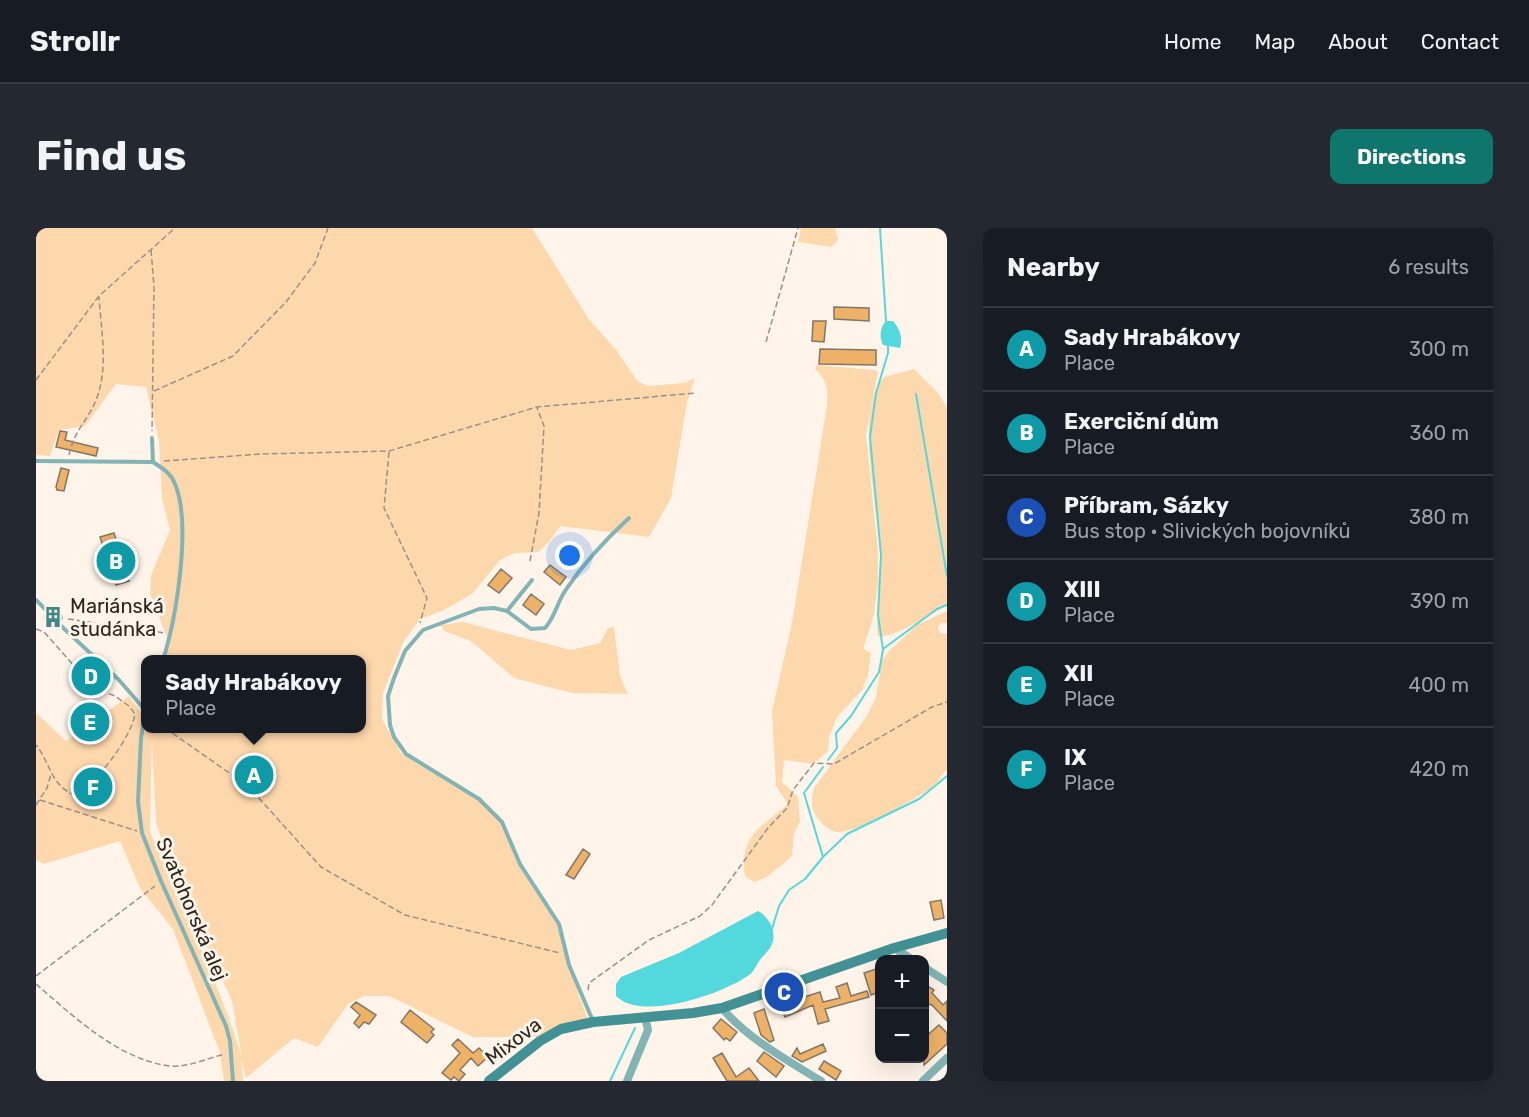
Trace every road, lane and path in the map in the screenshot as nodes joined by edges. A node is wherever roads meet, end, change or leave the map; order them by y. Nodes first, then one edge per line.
1 (175, 228) edge
2 (328, 228) edge
3 (798, 228) edge
4 (151, 249) junction
5 (99, 296) junction
6 (766, 342) dead end
7 (37, 380) edge
8 (154, 391) junction
9 (696, 393) dead end
10 (537, 407) junction
11 (152, 438) joint
12 (389, 451) junction
13 (36, 461) edge
14 (67, 461) junction
15 (153, 462) junction
16 (629, 518) dead end
17 (530, 561) dead end
18 (532, 580) dead end
19 (36, 600) edge
20 (507, 611) junction
21 (48, 612) junction
22 (61, 618) junction
23 (58, 623) junction
24 (419, 627) dead end
25 (36, 629) edge
26 (171, 634) junction
27 (165, 655) edge
28 (947, 702) edge
29 (141, 704) edge
30 (142, 733) edge
31 (171, 733) edge
32 (36, 745) edge
33 (51, 774) junction
34 (40, 800) junction
35 (36, 805) edge
36 (142, 833) junction
37 (161, 882) junction
38 (947, 933) edge
39 (894, 948) junction
40 (566, 955) junction
41 (905, 955) edge
42 (929, 970) edge
43 (36, 976) edge
44 (947, 982) edge
45 (36, 984) edge
46 (585, 1004) junction
47 (722, 1008) junction
48 (645, 1017) junction
49 (593, 1022) junction
50 (231, 1052) junction
51 (947, 1058) edge
52 (233, 1081) edge
53 (489, 1081) edge
54 (627, 1081) edge
55 (822, 1081) edge
56 (923, 1081) edge

1 - 4 path
2 - 8 path
3 - 6 path
4 - 5 path
4 - 8 path
5 - 7 path
5 - 14 path
8 - 11 path
9 - 10 path
10 - 12 path
10 - 17 path
11 - 15 lane
12 - 15 path
12 - 24 path
13 - 14 lane
14 - 15 lane
15 - 26 lane
16 - 20 lane
18 - 20 lane
19 - 21 lane
20 - 40 lane
21 - 22 lane
21 - 23 lane
22 - 23 lane
22 - 26 path
23 - 29 lane, Svatohorská alej
25 - 33 path
26 - 27 lane
28 - 46 path
30 - 36 lane, Svatohorská alej
31 - 40 path
32 - 33 path
33 - 34 path
34 - 35 path
34 - 36 path
36 - 37 lane, Svatohorská alej
37 - 43 path
37 - 50 lane, Svatohorská alej
38 - 39 street, Mixova
39 - 41 street
39 - 47 street, Mixova
40 - 46 lane
42 - 44 street
45 - 50 path
46 - 49 lane
47 - 48 street, Mixova
47 - 55 street
48 - 49 street, Mixova
48 - 54 street
49 - 53 street, Mixova
50 - 52 lane, Svatohorská alej
51 - 56 street

